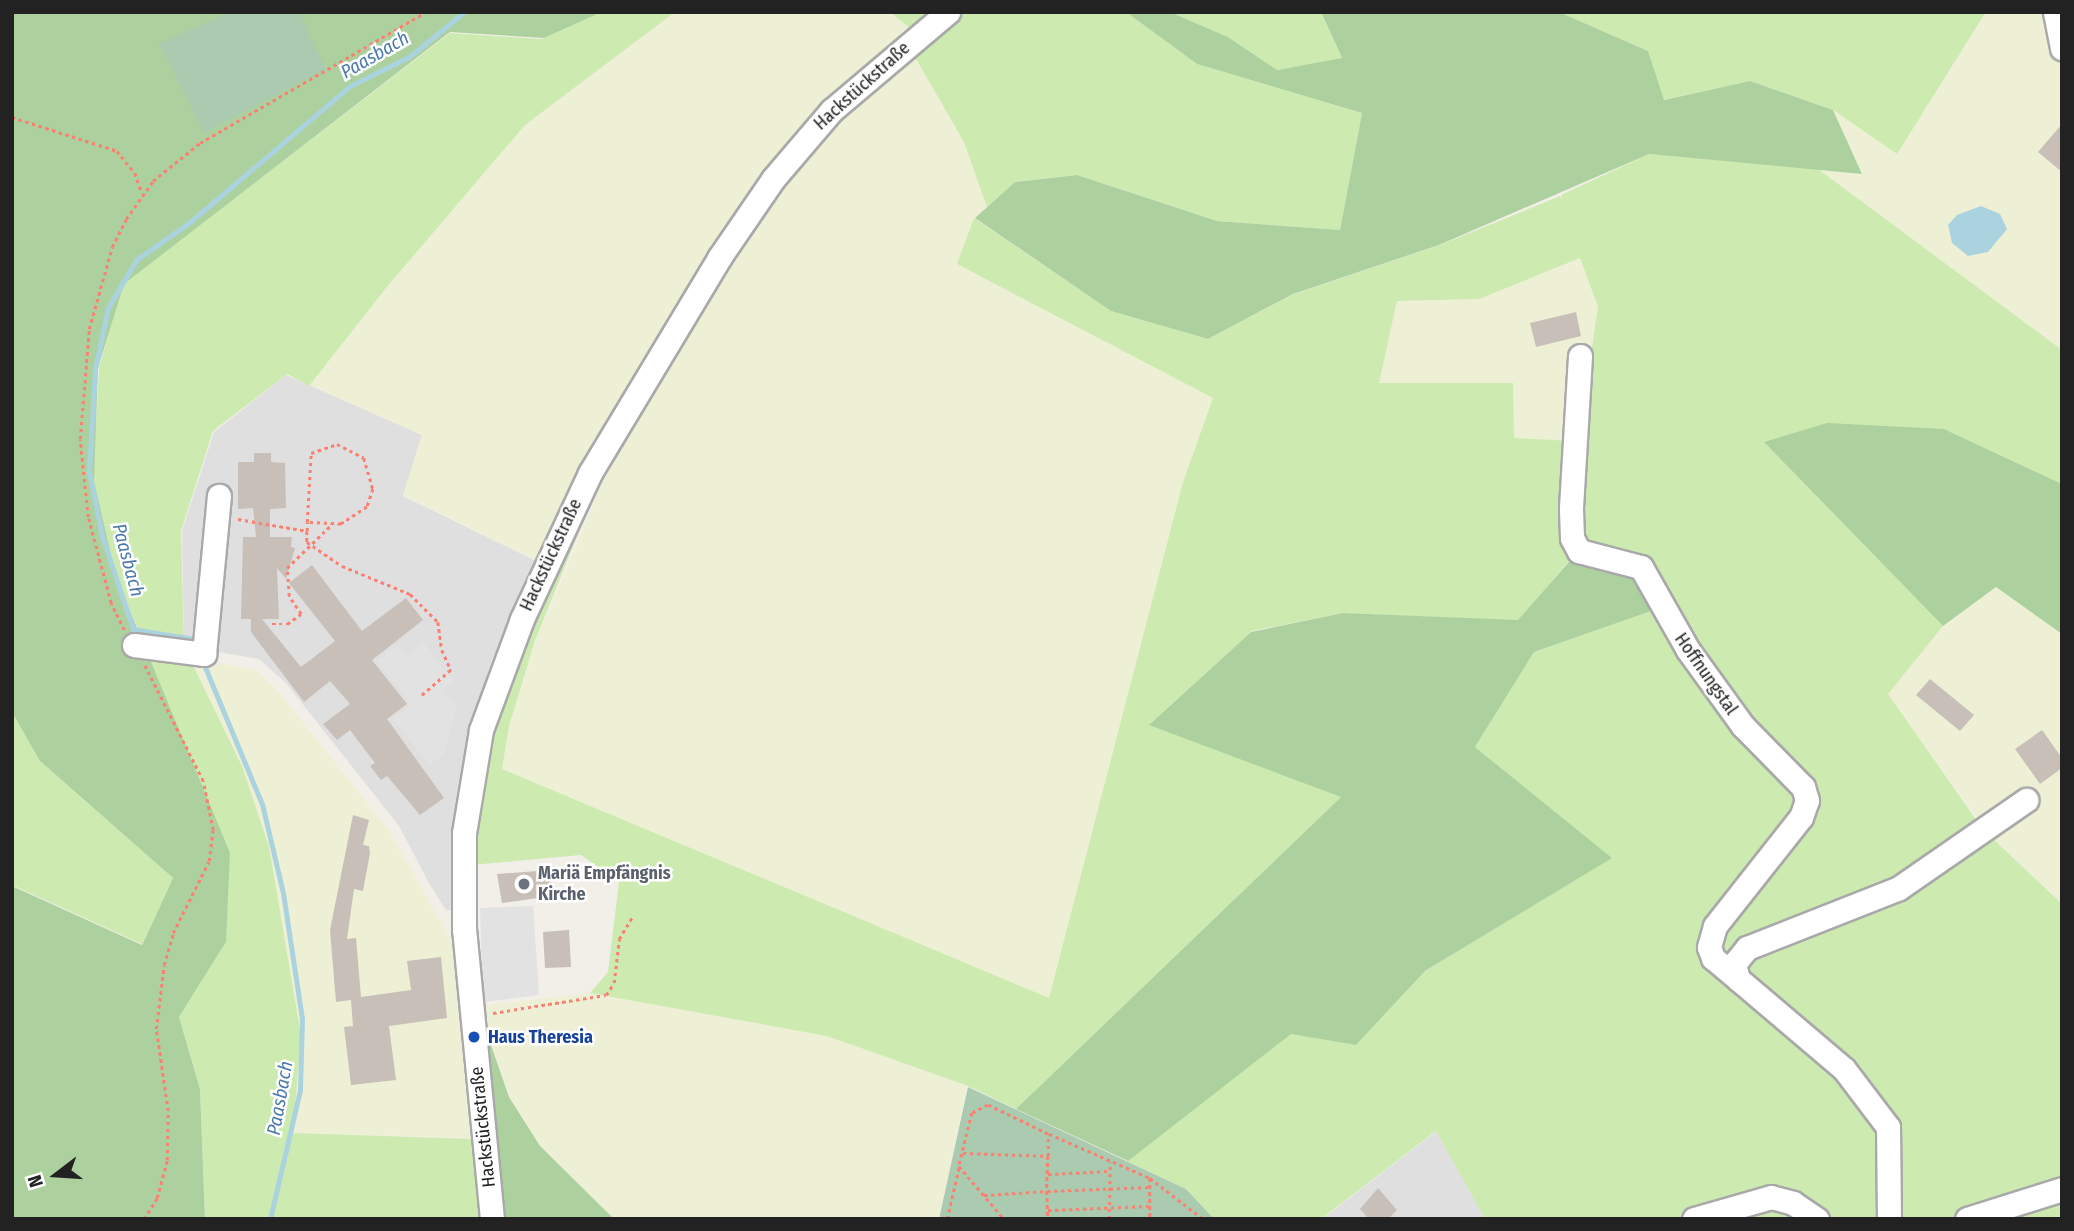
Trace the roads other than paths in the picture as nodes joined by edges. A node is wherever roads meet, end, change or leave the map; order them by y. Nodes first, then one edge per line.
1 (948, 12) edge
2 (2055, 12) edge
3 (2062, 48) edge
4 (1580, 356) dead end
5 (218, 507) road end
6 (134, 645) road end
7 (2026, 800) dead end
8 (1738, 979) junction
9 (2062, 1189) edge
10 (492, 1219) edge
11 (1694, 1219) edge
12 (1817, 1219) edge
13 (1889, 1219) edge
14 (1967, 1219) edge

1 - 10 street, Hackstückstraße
2 - 3 street
4 - 8 street, Hoffnungstal
5 - 6 street
7 - 8 street
8 - 13 street
9 - 14 street
11 - 12 street

